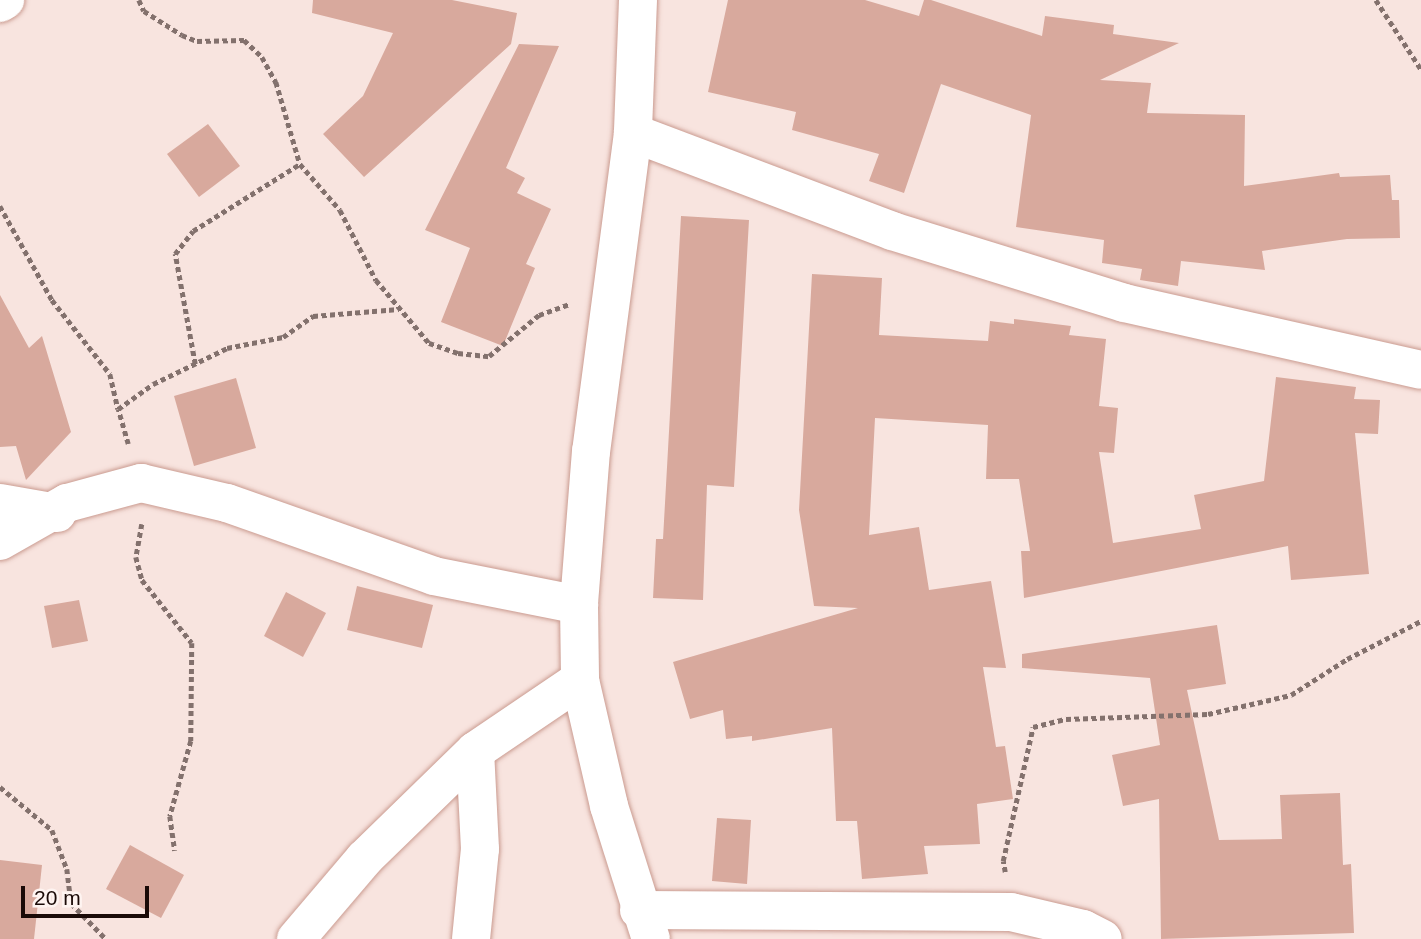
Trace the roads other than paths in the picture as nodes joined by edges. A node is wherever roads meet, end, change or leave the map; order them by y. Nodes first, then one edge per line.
1 (5, 0) edge
2 (638, 0) edge
3 (0, 3) edge
4 (633, 133) junction
5 (1421, 370) edge
6 (0, 503) edge
7 (57, 513) junction
8 (0, 541) edge
9 (579, 605) junction
10 (580, 680) junction
11 (475, 751) junction
12 (645, 925) edge
13 (1016, 925) edge
14 (296, 939) edge
15 (471, 939) edge
16 (1103, 939) edge

1 - 3 street
2 - 4 street
4 - 5 street
4 - 9 street
6 - 7 street
7 - 8 street
7 - 9 street
9 - 10 street
10 - 11 street
10 - 12 street
11 - 14 street
11 - 15 street
12 - 13 street
13 - 16 street

